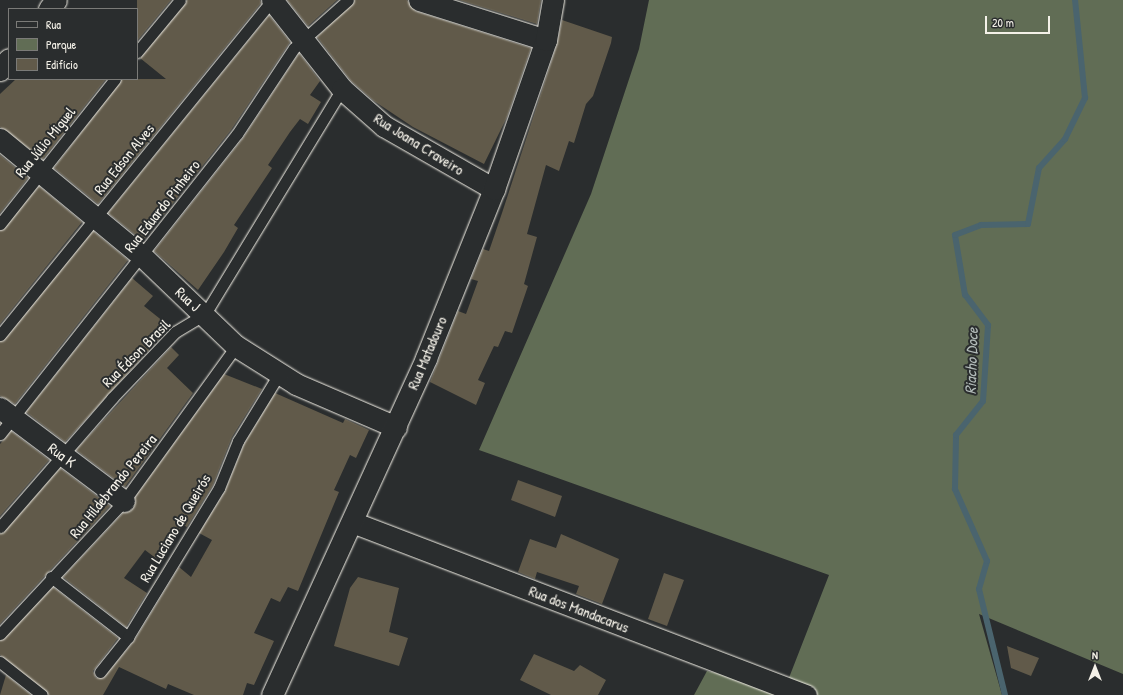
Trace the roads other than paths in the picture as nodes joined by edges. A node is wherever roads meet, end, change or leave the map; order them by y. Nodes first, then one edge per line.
1 (56, 0) edge
2 (180, 0) edge
3 (272, 0) edge
4 (348, 0) edge
5 (419, 0) edge
6 (553, 0) edge
7 (50, 8) edge
8 (303, 39) junction
9 (546, 40) junction
10 (138, 51) edge
11 (8, 60) edge
12 (0, 70) edge
13 (114, 80) edge
14 (342, 89) junction
15 (0, 139) edge
16 (40, 171) junction
17 (494, 189) junction
18 (95, 218) junction
19 (0, 224) edge
20 (142, 256) junction
21 (205, 314) junction
22 (0, 336) edge
23 (236, 346) junction
24 (279, 374) junction
25 (6, 413) edge
26 (396, 427) junction
27 (0, 434) edge
28 (60, 454) junction
29 (124, 501) junction
30 (352, 522) junction
31 (0, 527) edge
32 (50, 577) junction
33 (0, 634) edge
34 (128, 637) junction
35 (0, 662) edge
36 (100, 672) dead end
37 (36, 693) edge
38 (272, 695) edge
39 (806, 695) edge

1 - 7 street
2 - 10 lane
3 - 8 street, Rua Joana Craveiro
3 - 18 lane, Rua Edson Alves
4 - 8 lane, Rua Eduardo Pinheiro
5 - 9 street
6 - 9 street, Rua Matadouro
8 - 14 street, Rua Joana Craveiro
8 - 20 lane, Rua Eduardo Pinheiro
9 - 17 street, Rua Matadouro
11 - 12 street
13 - 16 lane, Rua Júlio Miguel
14 - 17 street, Rua Joana Craveiro
14 - 21 lane, Rua Édson Brasil
15 - 16 street, Rua J
16 - 18 street, Rua J
16 - 19 lane, Rua Júlio Miguel
17 - 26 street, Rua Matadouro
18 - 20 street, Rua J
18 - 22 lane, Rua Edson Alves
20 - 21 street, Rua J
20 - 25 lane, Rua Eduardo Pinheiro
21 - 23 street, Rua J
21 - 28 lane, Rua Édson Brasil
23 - 24 street, Rua J
23 - 29 lane, Rua Hildebrando Pereira
24 - 26 street, Rua J
24 - 34 lane, Rua Luciano de Queirós
25 - 27 lane, Rua Eduardo Pinheiro
25 - 28 street, Rua K
26 - 30 street, Rua Matadouro
28 - 29 street, Rua K
28 - 31 lane, Rua Édson Brasil
29 - 32 lane, Rua Hildebrando Pereira
30 - 38 street, Rua Matadouro
30 - 39 street, Rua dos Mandacarus
32 - 33 lane, Rua Hildebrando Pereira
32 - 34 lane
34 - 36 lane, Rua Luciano de Queirós
35 - 37 lane

